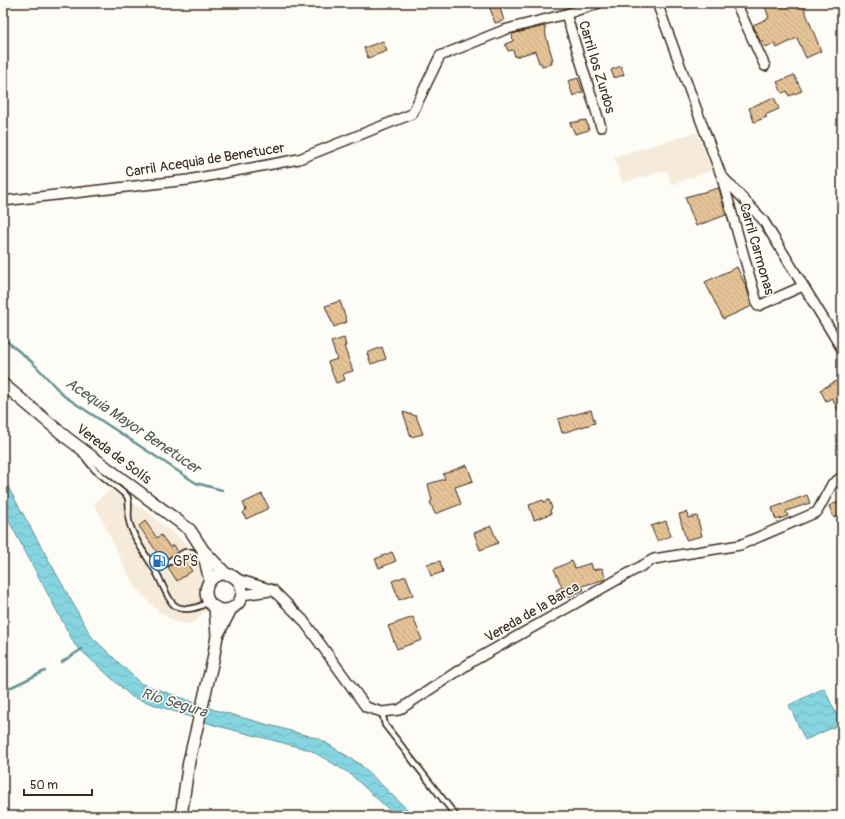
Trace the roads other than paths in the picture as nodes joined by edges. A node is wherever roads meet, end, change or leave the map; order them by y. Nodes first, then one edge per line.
1 (599, 3) edge
2 (657, 3) edge
3 (736, 3) edge
4 (566, 14) junction
5 (765, 66) dead end
6 (601, 128) dead end
7 (721, 175) junction
8 (3, 201) edge
9 (803, 286) junction
10 (842, 349) edge
11 (3, 384) edge
12 (67, 438) junction
13 (842, 477) edge
14 (203, 550) junction
15 (206, 567) junction
16 (155, 570) junction
17 (226, 574) junction
18 (237, 579) junction
19 (210, 581) junction
20 (273, 590) junction
21 (242, 595) junction
22 (212, 604) junction
23 (232, 609) junction
24 (217, 636) junction
25 (382, 712) junction
26 (181, 816) edge
27 (456, 816) edge

1 - 4 street, Carril Acequia de Benetucer
2 - 7 street, Carril Carmonas
3 - 5 street
4 - 6 street, Carril los Zurdos
4 - 8 street, Carril Acequia de Benetucer
7 - 9 street, Carril Carmonas
7 - 9 street, Carril Carmonas
9 - 10 street, Carril Carmonas
11 - 12 street, Vereda de Solís
12 - 14 street, Vereda de Solís
12 - 16 lane
13 - 25 street, Vereda de la Barca
14 - 15 street, Vereda de Solís
14 - 17 street, Vereda de Solís
15 - 16 lane
15 - 19 street, Vereda de Solís
16 - 22 lane
17 - 18 street
17 - 19 street
18 - 20 street
18 - 21 street
19 - 22 street
20 - 21 street
20 - 25 street
21 - 23 street
22 - 23 street
22 - 24 street
23 - 24 street
24 - 26 street
25 - 27 lane

